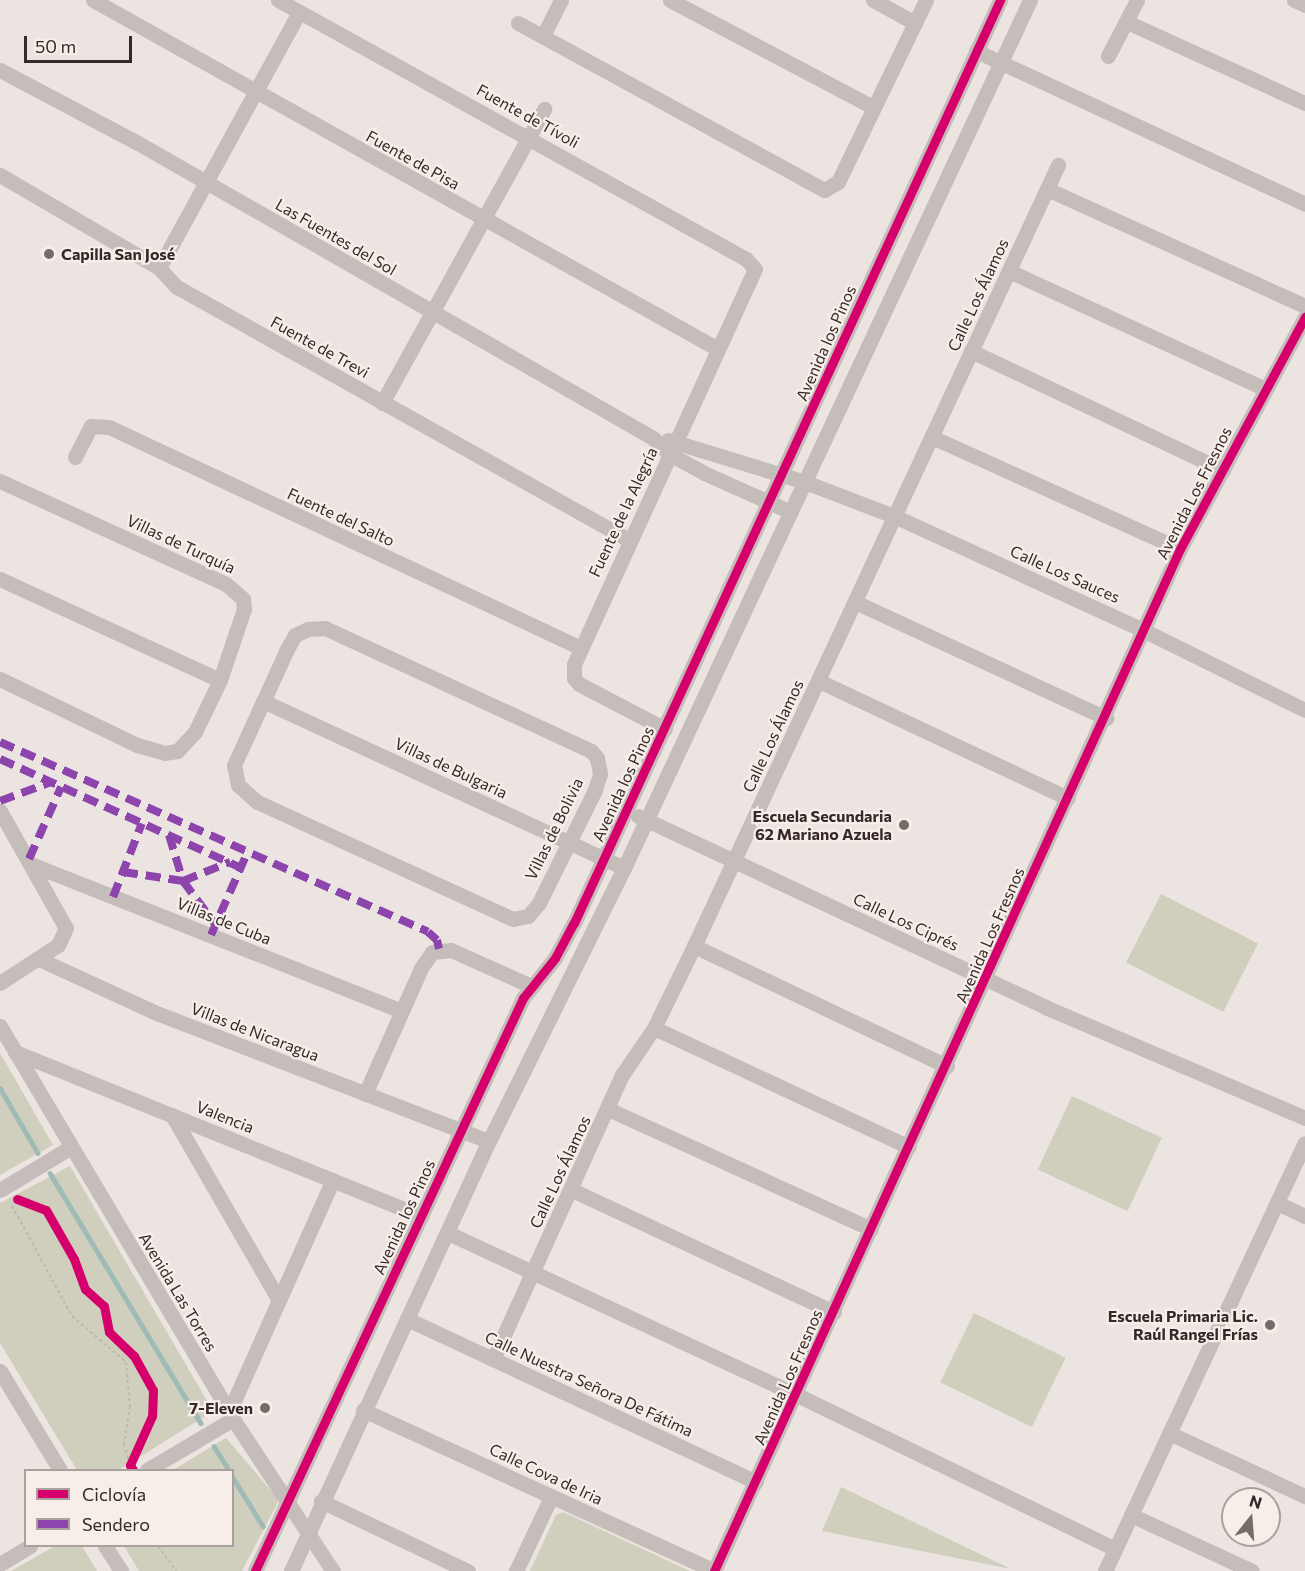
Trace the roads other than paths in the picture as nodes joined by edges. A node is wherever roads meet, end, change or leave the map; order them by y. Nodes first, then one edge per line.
1 (93, 0) edge
2 (278, 0) edge
3 (561, 0) edge
4 (670, 0) edge
5 (873, 0) edge
6 (926, 0) edge
7 (1000, 0) edge
8 (1030, 0) edge
9 (1137, 0) edge
10 (1294, 0) edge
11 (1305, 5) edge
12 (299, 12) junction
13 (518, 22) dead end
14 (1127, 22) junction
15 (915, 23) junction
16 (543, 36) junction
17 (976, 51) junction
18 (1108, 56) dead end
19 (1000, 62) junction
20 (0, 70) edge
21 (256, 93) junction
22 (1305, 103) edge
23 (873, 107) junction
24 (544, 109) dead end
25 (529, 137) junction
26 (1058, 165) dead end
27 (0, 175) edge
28 (208, 183) junction
29 (1047, 189) junction
30 (1305, 204) edge
31 (485, 220) junction
32 (881, 259) junction
33 (159, 268) junction
34 (755, 269) joint
35 (903, 270) junction
36 (1011, 272) junction
37 (1305, 306) edge
38 (433, 313) junction
39 (1305, 316) edge
40 (718, 349) junction
41 (971, 351) junction
42 (1265, 389) junction
43 (382, 404) junction
44 (932, 437) junction
45 (672, 448) junction
46 (75, 457) dead end
47 (1223, 470) junction
48 (783, 475) junction
49 (0, 481) edge
50 (806, 482) junction
51 (770, 503) junction
52 (791, 512) junction
53 (894, 516) junction
54 (629, 540) junction
55 (1180, 549) junction
56 (0, 579) edge
57 (855, 602) junction
58 (1145, 631) junction
59 (581, 648) junction
60 (0, 679) edge
61 (220, 680) junction
62 (819, 681) junction
63 (263, 701) junction
64 (1305, 710) edge
65 (1106, 718) junction
66 (665, 729) junction
67 (1068, 798) junction
68 (0, 811) edge
69 (627, 811) junction
70 (646, 819) junction
71 (569, 843) junction
72 (604, 859) junction
73 (734, 861) junction
74 (33, 866) junction
75 (624, 868) junction
76 (694, 946) junction
77 (39, 959) junction
78 (986, 980) junction
79 (0, 983) edge
80 (531, 986) junction
81 (401, 1011) junction
82 (0, 1026) edge
83 (654, 1028) junction
84 (15, 1052) junction
85 (947, 1066) junction
86 (365, 1094) junction
87 (609, 1109) junction
88 (172, 1115) junction
89 (1305, 1118) edge
90 (462, 1130) junction
91 (489, 1141) junction
92 (1305, 1143) edge
93 (909, 1147) junction
94 (71, 1148) junction
95 (333, 1180) junction
96 (0, 1190) edge
97 (572, 1190) junction
98 (1277, 1203) junction
99 (421, 1216) junction
100 (1305, 1216) edge
101 (871, 1228) junction
102 (448, 1233) junction
103 (534, 1273) junction
104 (279, 1300) junction
105 (834, 1312) junction
106 (406, 1319) junction
107 (493, 1359) junction
108 (0, 1371) edge
109 (797, 1395) junction
110 (363, 1410) junction
111 (231, 1416) junction
112 (1169, 1433) junction
113 (59, 1469) edge
114 (149, 1469) edge
115 (756, 1482) junction
116 (1305, 1496) edge
117 (551, 1497) junction
118 (321, 1501) junction
119 (287, 1506) junction
120 (1131, 1515) junction
121 (309, 1531) junction
122 (27, 1547) edge
123 (106, 1547) edge
124 (1115, 1549) junction
125 (0, 1564) edge
126 (121, 1571) edge
127 (255, 1571) edge
128 (291, 1571) edge
129 (333, 1571) edge
130 (468, 1571) edge
131 (516, 1571) edge
132 (714, 1571) edge
133 (1105, 1571) edge
134 (1252, 1571) edge

1 - 21 street, Fuente de Pisa
2 - 12 street, Fuente de Tívoli
3 - 16 street
4 - 23 street
5 - 15 street
6 - 15 street
7 - 17 street, Avenida los Pinos
8 - 19 street
9 - 14 street
10 - 11 street
12 - 21 street
12 - 25 street, Fuente de Tívoli
13 - 16 street
14 - 18 street
14 - 22 street
15 - 23 street
16 - 23 street
17 - 19 street
17 - 32 street, Avenida los Pinos
19 - 30 street
19 - 35 street
20 - 28 street, Las Fuentes del Sol
21 - 28 street
21 - 31 street, Fuente de Pisa
24 - 25 street
25 - 31 street
25 - 34 street, Fuente de Tívoli
26 - 29 street, Calle Los Álamos
27 - 33 street, Fuente de Trevi
28 - 33 street
28 - 38 street, Las Fuentes del Sol
29 - 36 street, Calle Los Álamos
29 - 37 street
31 - 38 street
31 - 40 street, Fuente de Pisa
32 - 35 street
32 - 48 street, Avenida los Pinos
33 - 43 street, Fuente de Trevi
34 - 40 street, Fuente de la Alegría
35 - 50 street
36 - 41 street, Calle Los Álamos
36 - 42 street
38 - 43 street
38 - 45 street, Las Fuentes del Sol
39 - 42 street, Avenida Los Fresnos
40 - 45 street, Fuente de la Alegría
41 - 44 street, Calle Los Álamos
41 - 47 street
42 - 47 street, Avenida Los Fresnos
43 - 54 street, Fuente de Trevi
44 - 53 street, Calle Los Álamos
44 - 55 street
45 - 48 street, Las Fuentes del Sol
45 - 51 street, Las Fuentes del Sol
45 - 54 street, Fuente de la Alegría
46 - 59 street, Fuente del Salto
47 - 55 street, Avenida Los Fresnos
48 - 50 street, Las Fuentes del Sol
48 - 51 street, Avenida los Pinos
49 - 61 street, Villas de Turquía
50 - 52 street
50 - 53 street, Calle Los Sauces
51 - 52 street, Las Fuentes del Sol
51 - 66 street, Avenida los Pinos
52 - 70 street
53 - 57 street, Calle Los Álamos
53 - 58 street, Calle Los Sauces
54 - 59 street, Fuente de la Alegría
55 - 58 street, Avenida Los Fresnos
56 - 61 street
57 - 62 street, Calle Los Álamos
57 - 65 street
58 - 64 street, Calle Los Sauces
58 - 65 street, Avenida Los Fresnos
59 - 66 street, Fuente de la Alegría
60 - 61 street, Villas de Turquía
62 - 67 street
62 - 73 street, Calle Los Álamos
63 - 71 street, Villas de Bulgaria
63 - 71 street, Villas de Bolivia
63 - 71 street, Villas de Bolivia
65 - 67 street, Avenida Los Fresnos
66 - 69 street, Avenida los Pinos
67 - 78 street, Avenida Los Fresnos
68 - 74 street
69 - 70 street, Calle Los Ciprés
69 - 72 street, Avenida los Pinos
70 - 73 street, Calle Los Ciprés
70 - 75 street
71 - 72 street, Villas de Bulgaria
72 - 75 street, Villas de Bulgaria
72 - 80 street, Avenida los Pinos
73 - 76 street, Calle Los Álamos
73 - 78 street, Calle Los Ciprés
74 - 77 street
74 - 81 street, Villas de Cuba
75 - 91 street
76 - 83 street, Calle Los Álamos
76 - 85 street
77 - 79 street
77 - 86 street, Villas de Nicaragua
78 - 85 street, Avenida Los Fresnos
78 - 89 street, Calle Los Ciprés
80 - 81 street
80 - 90 street, Avenida los Pinos
81 - 86 street
82 - 84 street, Avenida Las Torres
83 - 87 street, Calle Los Álamos
83 - 93 street
84 - 88 street, Valencia
84 - 94 street, Avenida Las Torres
85 - 93 street, Avenida Los Fresnos
86 - 90 street, Villas de Nicaragua
87 - 97 street, Calle Los Álamos
87 - 101 street
88 - 95 street, Valencia
88 - 104 street
90 - 91 street, Villas de Nicaragua
90 - 99 street, Avenida los Pinos
91 - 102 street
92 - 98 street
93 - 101 street, Avenida Los Fresnos
94 - 96 street
94 - 111 street, Avenida Las Torres
95 - 99 street, Valencia
95 - 104 street
97 - 103 street, Calle Los Álamos
97 - 105 street
98 - 100 street
98 - 112 street
99 - 119 street, Avenida los Pinos
101 - 105 street, Avenida Los Fresnos
102 - 103 street
102 - 106 street
103 - 107 street, Calle Los Álamos
103 - 109 street
104 - 111 street
105 - 109 street, Avenida Los Fresnos
106 - 107 street, Calle Nuestra Señora De Fátima
106 - 110 street
107 - 115 street, Calle Nuestra Señora De Fátima
108 - 113 street
109 - 115 street, Avenida Los Fresnos
109 - 124 street
110 - 117 street, Calle Cova de Iria
110 - 118 street
111 - 114 street
111 - 119 street, Avenida Las Torres
112 - 116 street
112 - 120 street
115 - 132 street, Avenida Los Fresnos
117 - 131 street
117 - 132 street, Calle Cova de Iria
118 - 121 street
118 - 130 street
119 - 121 street, Avenida Las Torres
119 - 127 street, Avenida los Pinos
120 - 124 street
120 - 134 street
121 - 128 street
121 - 129 street, Avenida Las Torres
122 - 125 street
123 - 126 street
124 - 133 street

